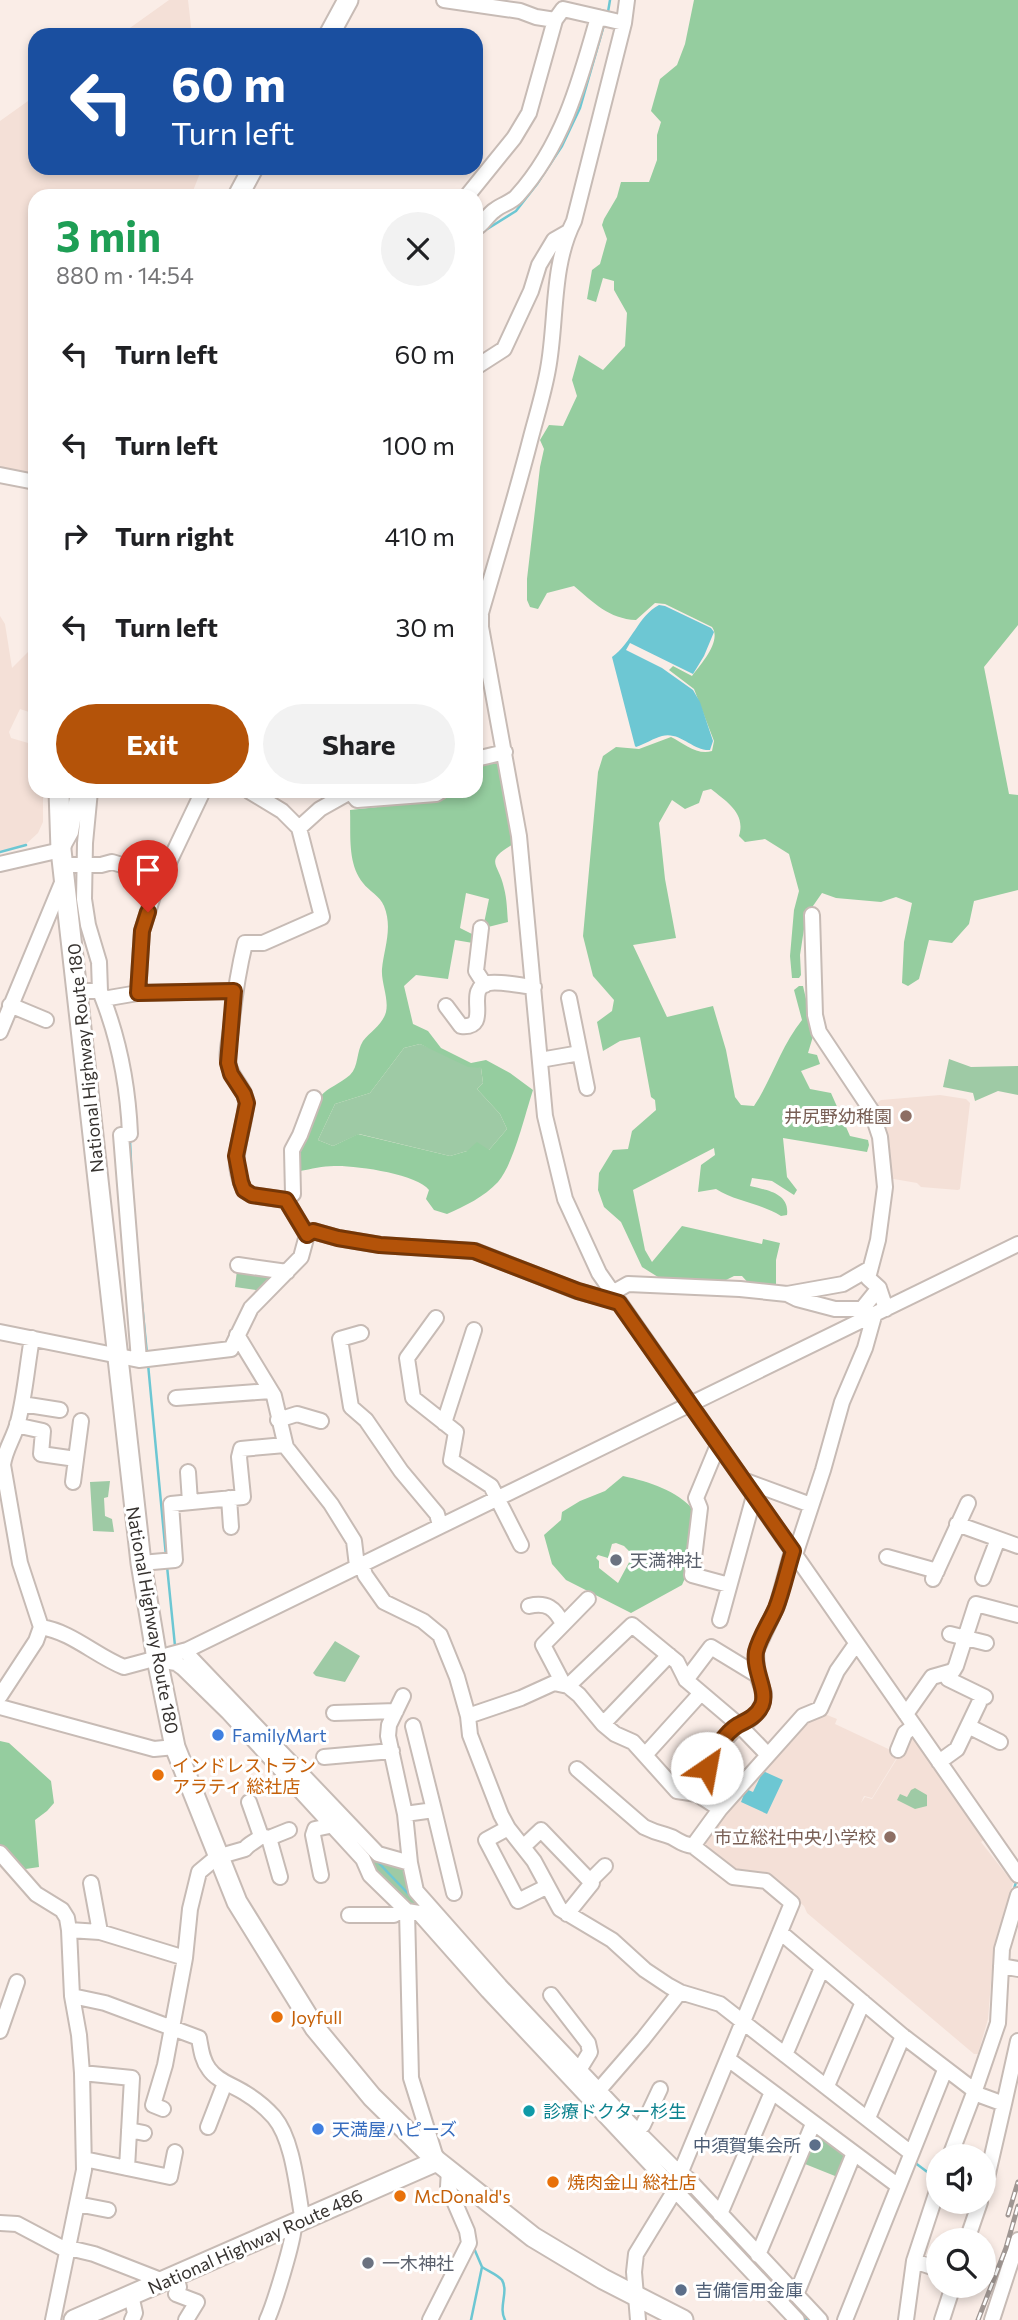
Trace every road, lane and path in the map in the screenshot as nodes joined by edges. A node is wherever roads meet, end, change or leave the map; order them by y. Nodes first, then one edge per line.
1 (348, 0) edge
2 (444, 0) edge
3 (627, 0) edge
4 (598, 17) junction
5 (555, 20) junction
6 (624, 23) junction
7 (333, 28) edge
8 (473, 189) edge
9 (483, 221) edge
10 (568, 232) junction
11 (483, 362) edge
12 (0, 475) edge
13 (28, 481) edge
14 (483, 606) edge
15 (483, 631) edge
16 (505, 752) junction
17 (483, 757) edge
18 (60, 798) edge
19 (77, 798) edge
20 (88, 798) edge
21 (200, 798) edge
22 (261, 798) edge
23 (340, 798) edge
24 (356, 798) edge
25 (383, 798) edge
26 (299, 828) junction
27 (0, 864) edge
28 (72, 864) junction
29 (161, 877) junction
30 (812, 915) dead end
31 (481, 929) dead end
32 (485, 985) junction
33 (534, 987) junction
34 (78, 990) junction
35 (234, 991) junction
36 (138, 993) junction
37 (102, 995) junction
38 (569, 999) dead end
39 (446, 1006) dead end
40 (4, 1018) edge
41 (46, 1020) dead end
42 (580, 1053) junction
43 (540, 1060) junction
44 (587, 1088) dead end
45 (314, 1098) dead end
46 (286, 1200) junction
47 (307, 1235) junction
48 (1018, 1244) edge
49 (238, 1265) dead end
50 (869, 1269) junction
51 (287, 1272) junction
52 (879, 1289) junction
53 (787, 1294) junction
54 (616, 1298) junction
55 (880, 1312) junction
56 (436, 1318) dead end
57 (474, 1330) dead end
58 (0, 1332) edge
59 (361, 1333) dead end
60 (237, 1335) junction
61 (32, 1338) junction
62 (117, 1357) junction
63 (145, 1359) junction
64 (271, 1391) junction
65 (176, 1398) dead end
66 (22, 1404) junction
67 (690, 1404) junction
68 (61, 1410) dead end
69 (278, 1420) junction
70 (81, 1421) dead end
71 (321, 1421) dead end
72 (444, 1423) junction
73 (18, 1424) junction
74 (285, 1445) junction
75 (718, 1445) junction
76 (76, 1459) junction
77 (188, 1472) dead end
78 (742, 1480) junction
79 (2, 1481) edge
80 (73, 1482) dead end
81 (754, 1496) junction
82 (497, 1497) junction
83 (229, 1498) junction
84 (190, 1502) junction
85 (968, 1503) dead end
86 (811, 1504) junction
87 (957, 1524) junction
88 (440, 1525) junction
89 (231, 1527) dead end
90 (998, 1539) junction
91 (521, 1545) dead end
92 (1018, 1546) edge
93 (794, 1553) junction
94 (887, 1557) dead end
95 (156, 1562) junction
96 (359, 1565) junction
97 (983, 1578) dead end
98 (729, 1585) junction
99 (588, 1599) dead end
100 (529, 1606) dead end
101 (1018, 1615) edge
102 (720, 1620) dead end
103 (564, 1624) junction
104 (41, 1627) junction
105 (950, 1634) dead end
106 (966, 1638) junction
107 (986, 1643) dead end
108 (856, 1644) junction
109 (175, 1653) junction
110 (669, 1655) junction
111 (946, 1674) junction
112 (757, 1675) junction
113 (686, 1680) junction
114 (566, 1685) junction
115 (701, 1693) junction
116 (0, 1696) edge
117 (403, 1696) dead end
118 (0, 1707) edge
119 (396, 1711) junction
120 (334, 1713) dead end
121 (468, 1716) junction
122 (910, 1720) junction
123 (603, 1724) junction
124 (738, 1725) junction
125 (413, 1726) dead end
126 (968, 1726) junction
127 (263, 1742) junction
128 (1000, 1742) dead end
129 (175, 1747) junction
130 (898, 1750) dead end
131 (392, 1751) junction
132 (645, 1755) junction
133 (768, 1755) junction
134 (324, 1757) dead end
135 (939, 1762) junction
136 (577, 1769) dead end
137 (687, 1791) junction
138 (249, 1802) dead end
139 (720, 1809) junction
140 (434, 1810) junction
141 (405, 1814) junction
142 (331, 1816) junction
143 (508, 1828) junction
144 (289, 1830) dead end
145 (265, 1837) junction
146 (693, 1846) junction
147 (523, 1847) junction
148 (0, 1853) edge
149 (217, 1857) junction
150 (410, 1863) junction
151 (605, 1866) dead end
152 (1016, 1869) edge
153 (321, 1875) dead end
154 (280, 1877) dead end
155 (590, 1881) junction
156 (91, 1883) dead end
157 (547, 1886) junction
158 (454, 1894) dead end
159 (1018, 1895) edge
160 (404, 1897) junction
161 (567, 1914) junction
162 (349, 1915) dead end
163 (69, 1930) junction
164 (100, 1932) junction
165 (780, 1932) junction
166 (185, 1958) junction
167 (1001, 1966) junction
168 (822, 1968) junction
169 (1018, 1969) edge
170 (17, 1982) dead end
171 (680, 1992) junction
172 (551, 1995) dead end
173 (72, 1996) junction
174 (863, 2002) junction
175 (4, 2007) edge
176 (741, 2026) junction
177 (172, 2027) junction
178 (0, 2031) edge
179 (903, 2036) junction
180 (1018, 2041) edge
181 (785, 2055) junction
182 (728, 2059) junction
183 (579, 2070) junction
184 (945, 2070) junction
185 (82, 2073) junction
186 (225, 2083) junction
187 (827, 2087) junction
188 (660, 2089) dead end
189 (972, 2090) junction
190 (598, 2091) junction
191 (772, 2092) junction
192 (1004, 2104) junction
193 (163, 2109) dead end
194 (868, 2118) junction
195 (813, 2124) junction
196 (208, 2127) dead end
197 (129, 2130) junction
198 (637, 2131) junction
199 (144, 2133) dead end
200 (954, 2144) edge
201 (994, 2144) edge
202 (175, 2152) dead end
203 (854, 2154) junction
204 (910, 2157) junction
205 (84, 2159) junction
206 (443, 2165) junction
207 (127, 2168) junction
208 (677, 2181) junction
209 (897, 2185) junction
210 (77, 2204) junction
211 (108, 2210) dead end
212 (720, 2214) junction
213 (928, 2214) edge
214 (0, 2223) edge
215 (298, 2223) junction
216 (1017, 2244) edge
217 (68, 2249) junction
218 (758, 2255) junction
219 (914, 2260) junction
220 (926, 2264) edge
221 (169, 2279) junction
222 (131, 2295) junction
223 (796, 2295) junction
224 (636, 2296) junction
225 (949, 2298) edge
226 (53, 2320) edge
227 (74, 2320) edge
228 (132, 2320) edge
229 (186, 2320) edge
230 (267, 2320) edge
231 (430, 2320) edge
232 (638, 2320) edge
233 (683, 2320) edge
234 (797, 2320) edge
235 (820, 2320) edge
236 (845, 2320) edge
237 (906, 2320) edge
238 (942, 2320) edge
239 (992, 2320) edge

1 - 7 highway
2 - 5 street
3 - 6 street
4 - 5 street
4 - 6 street
4 - 9 street
5 - 8 street
6 - 10 street
10 - 11 street
10 - 14 street
12 - 13 street
15 - 16 street
16 - 17 street
16 - 33 street
18 - 28 highway, National Highway Route 180
19 - 28 street
20 - 28 street
21 - 29 street
22 - 26 street
23 - 26 street
24 - 25 street
26 - 35 street
27 - 28 street
28 - 29 street
28 - 34 highway, National Highway Route 180
28 - 37 street
28 - 40 street
29 - 36 street
30 - 50 street
31 - 32 street
32 - 33 street
32 - 39 street
33 - 43 street
34 - 37 street
34 - 62 highway, National Highway Route 180
35 - 36 street
35 - 46 street
36 - 37 street
37 - 63 street
38 - 42 street
40 - 41 street
42 - 43 street
42 - 44 street
43 - 54 street
45 - 46 street
46 - 47 street
47 - 51 street
47 - 54 street
48 - 55 street
49 - 51 street
50 - 52 street
50 - 53 street
51 - 60 street
52 - 53 street
52 - 55 street
53 - 54 street
54 - 67 street
55 - 67 street
55 - 86 street
56 - 72 street
57 - 72 street
58 - 61 street
59 - 88 street
60 - 63 street
60 - 64 street
61 - 62 street
61 - 66 street
62 - 63 street
62 - 95 highway, National Highway Route 180
64 - 65 street
64 - 69 street
66 - 68 street
66 - 73 street
67 - 75 street
67 - 82 street
69 - 71 street
69 - 74 street
70 - 76 street
72 - 82 street
73 - 76 street
73 - 79 street
74 - 83 street
74 - 96 street
75 - 78 street
75 - 98 street
76 - 80 street
77 - 84 street
78 - 81 street
78 - 86 street
79 - 104 street
81 - 93 street
81 - 98 street
82 - 88 street
82 - 91 street
83 - 84 street
83 - 89 street
84 - 95 street
85 - 87 street
86 - 93 street
87 - 90 street
87 - 94 street
88 - 96 street
90 - 92 street
90 - 97 street
93 - 108 street
93 - 112 street
95 - 109 highway, National Highway Route 180
96 - 109 street
96 - 121 street
98 - 102 street
99 - 103 street
100 - 103 street
101 - 106 street
103 - 114 street
104 - 109 street
104 - 116 street
105 - 106 street
106 - 107 street
106 - 111 street
108 - 122 street
108 - 133 street
109 - 127 street
109 - 127 street
109 - 129 highway, National Highway Route 180
110 - 113 street
110 - 114 street
110 - 123 street
111 - 122 street
111 - 126 street
112 - 113 street
112 - 124 street
113 - 115 street
114 - 121 street
114 - 123 street
115 - 124 street
115 - 132 street
117 - 119 street
118 - 129 street
119 - 120 street
119 - 131 street
121 - 143 street
122 - 130 street
122 - 135 street
123 - 132 street
124 - 133 street
124 - 137 street
125 - 140 street
126 - 128 street
126 - 135 street
127 - 142 street
129 - 149 highway, National Highway Route 180
131 - 134 street
131 - 141 street
132 - 137 street
133 - 139 street
135 - 152 street
136 - 146 street
137 - 139 street
138 - 145 street
139 - 146 street
140 - 141 street
140 - 158 street
141 - 150 street
142 - 150 street
142 - 153 street
142 - 160 street
143 - 147 street
143 - 157 street
144 - 145 street
145 - 149 street
145 - 154 street
146 - 165 street
147 - 155 street
147 - 157 street
148 - 163 street
149 - 166 street
149 - 206 highway, National Highway Route 180
150 - 160 street
151 - 155 street
155 - 161 street
156 - 164 street
157 - 161 street
159 - 167 street
160 - 162 street
160 - 183 street
160 - 206 street
160 - 208 street
161 - 171 street
163 - 164 street
163 - 173 street
164 - 166 street
165 - 168 street
165 - 176 street
166 - 177 street
167 - 169 street
167 - 189 street
168 - 174 street
168 - 181 street
170 - 175 street
171 - 176 street
171 - 190 street
172 - 183 street
173 - 177 street
173 - 185 street
174 - 179 street
174 - 187 street
175 - 178 street
176 - 181 street
176 - 182 street
177 - 186 street
177 - 193 street
179 - 184 street
179 - 194 street
180 - 192 street
181 - 187 street
182 - 191 street
182 - 208 street
183 - 190 street
184 - 189 street
184 - 204 street
185 - 197 street
185 - 205 street
186 - 196 street
186 - 215 street
187 - 194 street
188 - 198 street
189 - 192 street
189 - 200 street
190 - 198 street
191 - 195 street
191 - 212 street
192 - 201 street
194 - 204 street
195 - 203 street
195 - 218 street
197 - 199 street
197 - 207 street
198 - 208 street
202 - 207 street
203 - 209 street
203 - 223 street
204 - 209 street
205 - 207 street
205 - 210 street
206 - 215 highway, National Highway Route 486
206 - 224 highway, National Highway Route 180
206 - 231 street
208 - 212 street
208 - 224 street
208 - 234 street
209 - 236 street
210 - 211 street
210 - 217 street
212 - 218 street
213 - 219 street
214 - 217 street
215 - 221 highway, National Highway Route 486
215 - 230 street
216 - 239 street
217 - 221 street
217 - 226 street
218 - 223 street
219 - 220 street
219 - 237 street
221 - 222 highway, National Highway Route 486
221 - 229 street
222 - 227 highway, National Highway Route 486
222 - 228 street
223 - 235 street
224 - 232 street
224 - 233 highway, National Highway Route 180
225 - 238 street

